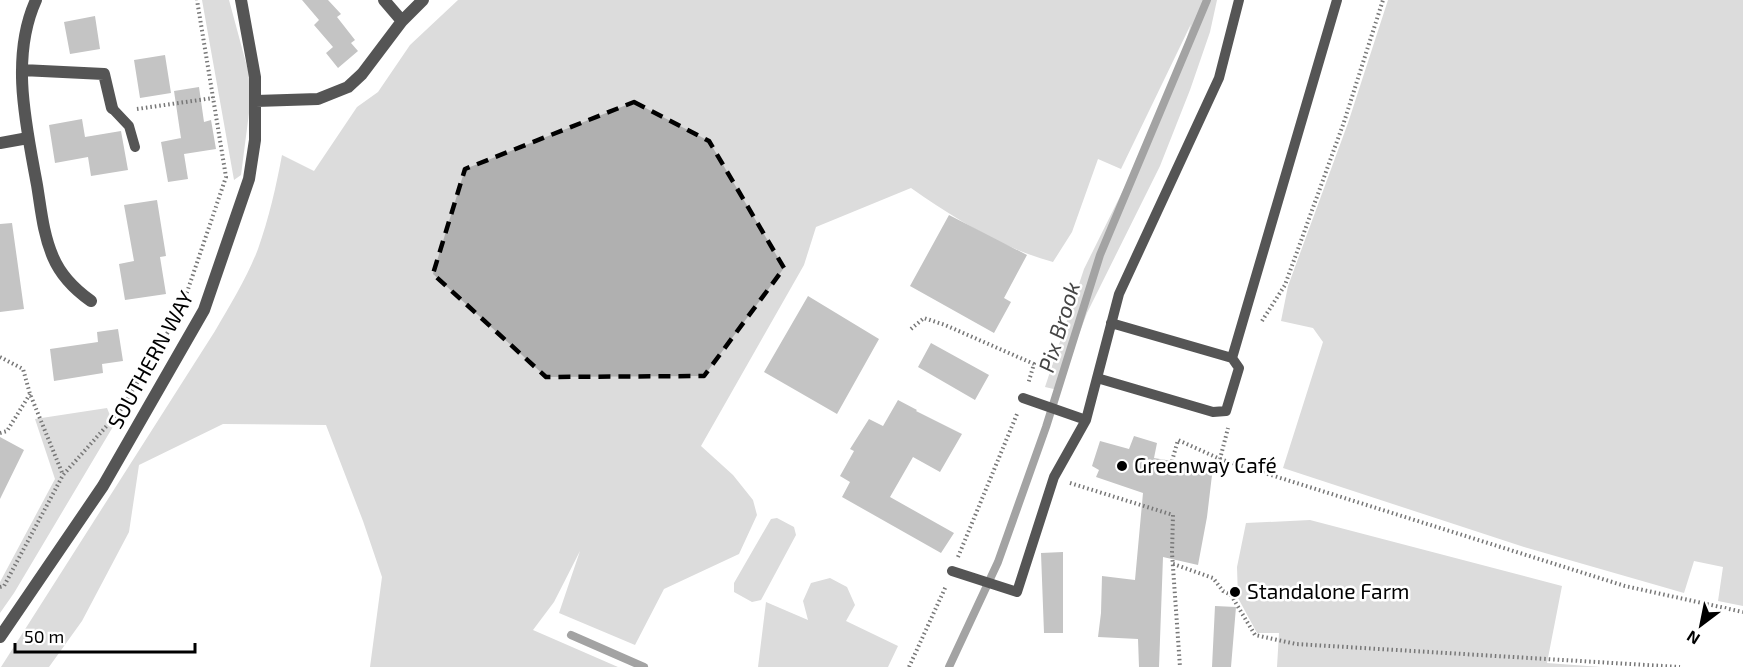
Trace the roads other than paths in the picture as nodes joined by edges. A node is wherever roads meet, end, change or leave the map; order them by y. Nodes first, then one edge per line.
1 (36, 0) edge
2 (241, 0) edge
3 (384, 0) edge
4 (423, 0) edge
5 (1239, 0) edge
6 (1337, 0) edge
7 (402, 21) junction
8 (22, 70) junction
9 (256, 102) junction
10 (114, 110) joint
11 (28, 138) junction
12 (0, 143) edge
13 (135, 147) dead end
14 (91, 301) dead end
15 (1111, 323) junction
16 (1232, 358) junction
17 (1097, 378) junction
18 (1023, 398) road end
19 (1086, 420) junction
20 (952, 571) road end
21 (0, 637) edge

1 - 8 street
2 - 9 street, SOUTHERN WAY
3 - 7 street
4 - 7 street
5 - 15 lane
6 - 16 lane
7 - 9 street
8 - 10 street
8 - 11 street
9 - 21 street, SOUTHERN WAY
10 - 13 lane
11 - 12 street
11 - 14 street
15 - 16 lane
15 - 17 lane
16 - 17 lane
17 - 19 lane
18 - 19 lane
19 - 20 lane

